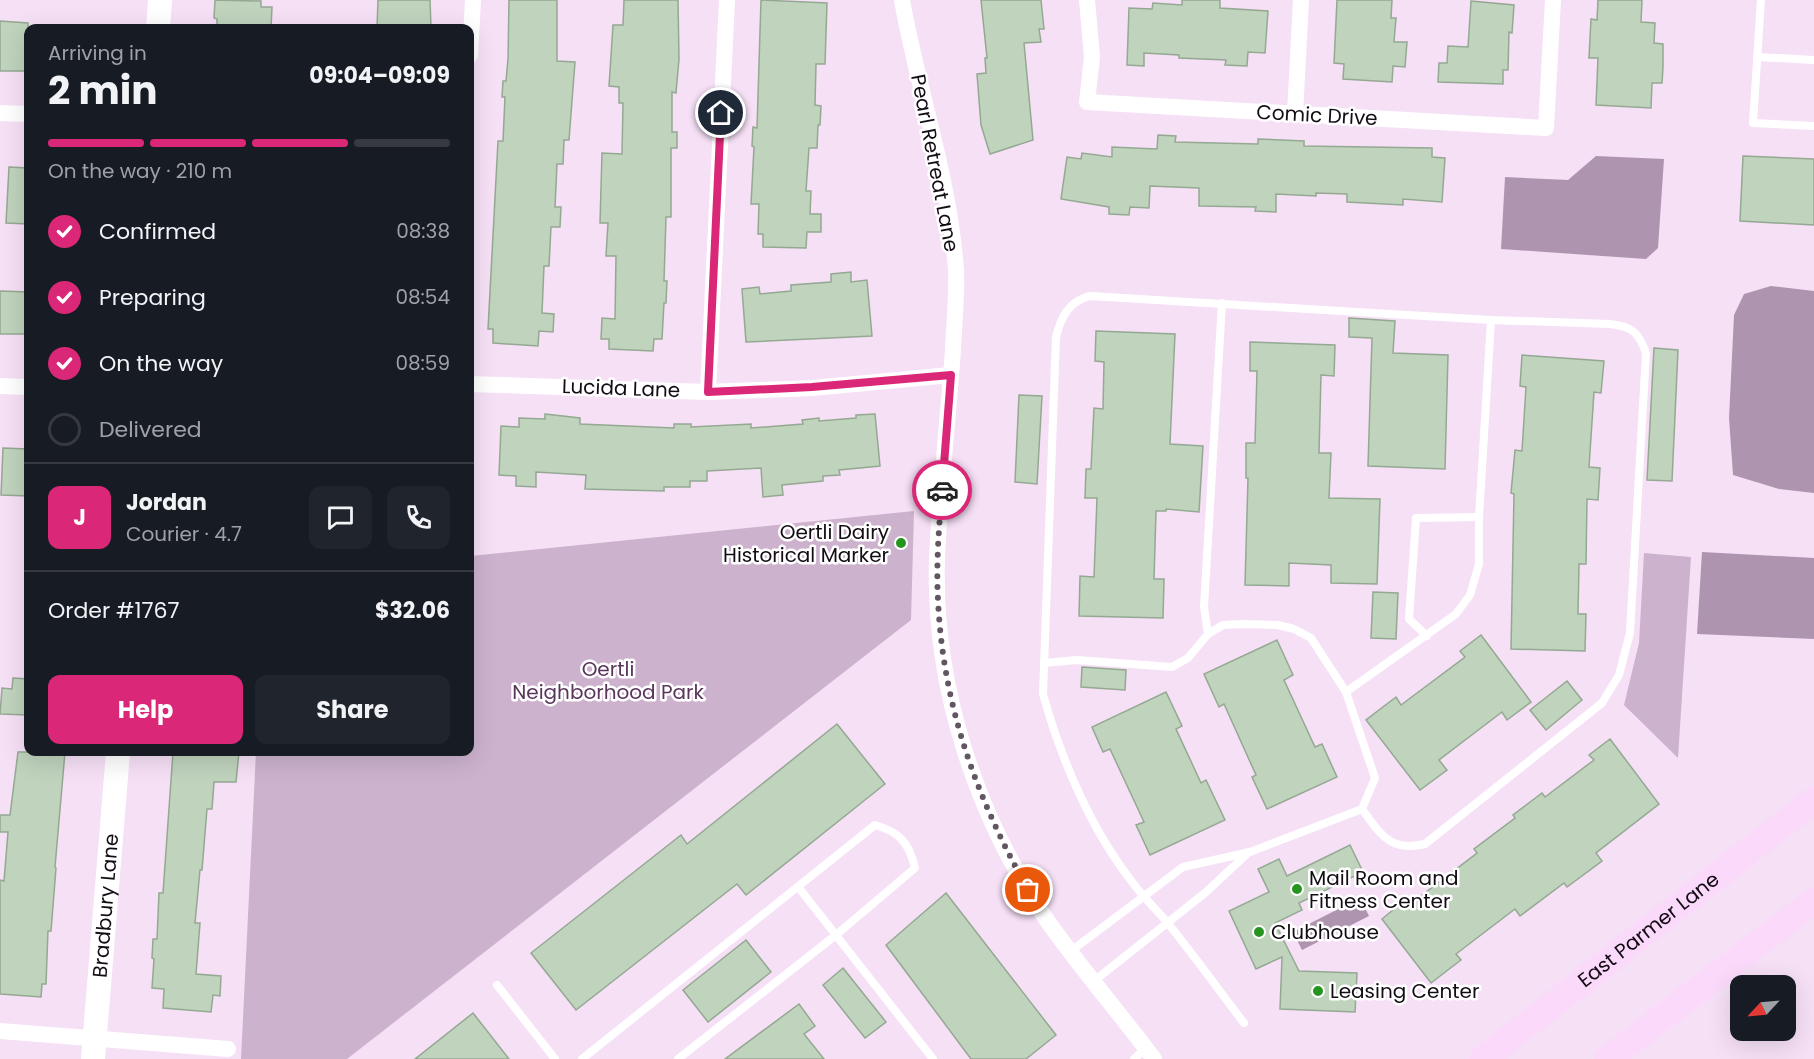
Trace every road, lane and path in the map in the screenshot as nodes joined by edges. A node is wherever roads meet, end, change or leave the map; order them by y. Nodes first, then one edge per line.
1 (160, 0) edge
2 (473, 0) edge
3 (727, 0) edge
4 (902, 0) edge
5 (1087, 0) edge
6 (1300, 0) edge
7 (1553, 0) edge
8 (1761, 0) edge
9 (158, 24) edge
10 (472, 24) edge
11 (1757, 57) junction
12 (1814, 60) edge
13 (0, 113) edge
14 (24, 114) edge
15 (1295, 114) junction
16 (1814, 126) edge
17 (1222, 303) junction
18 (1491, 320) junction
19 (951, 375) junction
20 (474, 384) edge
21 (0, 386) edge
22 (24, 387) edge
23 (708, 392) junction
24 (1479, 518) junction
25 (1208, 634) junction
26 (1427, 636) junction
27 (1044, 663) junction
28 (1346, 692) junction
29 (118, 756) edge
30 (1814, 800) edge
31 (1362, 809) junction
32 (1250, 852) junction
33 (799, 888) junction
34 (1144, 896) junction
35 (1814, 901) edge
36 (1167, 922) junction
37 (836, 935) junction
38 (1071, 951) junction
39 (1094, 981) junction
40 (496, 985) dead end
41 (1244, 1023) dead end
42 (0, 1031) edge
43 (94, 1049) edge
44 (228, 1049) dead end
45 (1145, 1055) edge
46 (555, 1059) edge
47 (582, 1059) edge
48 (678, 1059) edge
49 (933, 1059) edge
50 (1483, 1059) edge
51 (1608, 1059) edge

1 - 9 street
2 - 10 street
3 - 23 street
4 - 19 street, Pearl Retreat Lane
5 - 15 street, Comic Drive
6 - 15 street
7 - 15 street, Comic Drive
8 - 11 lane
11 - 12 lane
11 - 16 lane
13 - 14 street
17 - 18 lane
17 - 25 lane
17 - 27 lane
18 - 24 lane
18 - 31 lane
19 - 23 street, Lucida Lane
19 - 38 street, Pearl Retreat Lane
20 - 23 street, Lucida Lane
21 - 22 street
24 - 26 lane
24 - 26 lane
25 - 27 lane
25 - 28 lane
26 - 28 lane
27 - 34 lane
28 - 31 lane
29 - 43 street, Bradbury Lane
30 - 50 main road, East Parmer Lane
31 - 32 lane
32 - 34 lane
32 - 36 lane
33 - 37 lane
33 - 37 lane
33 - 47 lane
34 - 36 lane
34 - 38 lane
35 - 51 main road
36 - 39 lane
36 - 41 lane
37 - 48 lane
37 - 49 lane
38 - 39 street, Pearl Retreat Lane
39 - 45 street, Pearl Retreat Lane
40 - 46 lane
42 - 43 street
43 - 44 street

